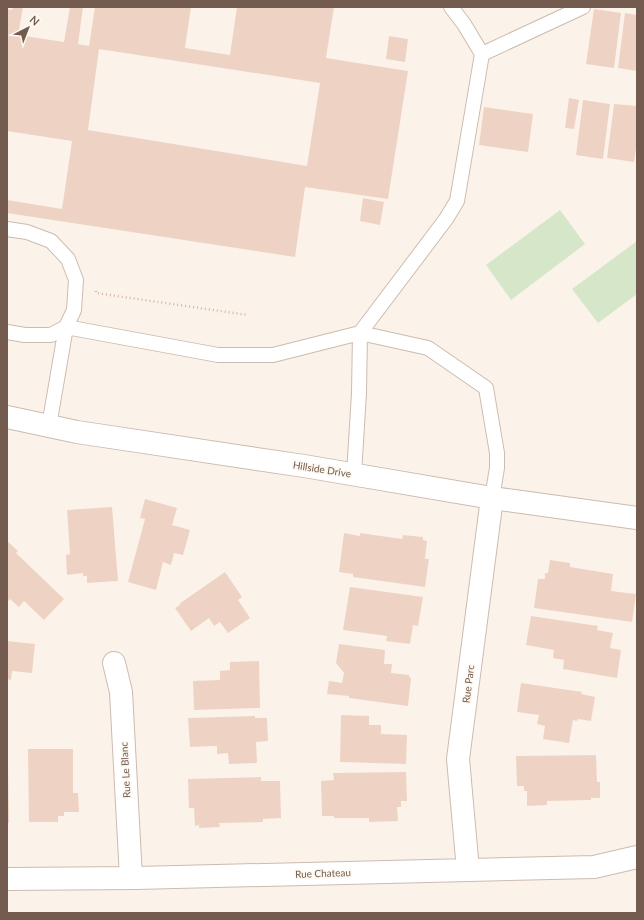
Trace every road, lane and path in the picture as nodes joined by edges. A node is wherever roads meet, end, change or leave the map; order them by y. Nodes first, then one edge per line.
1 (451, 7) edge
2 (583, 7) edge
3 (482, 54) junction
4 (7, 229) edge
5 (95, 287) dead end
6 (248, 315) dead end
7 (66, 327) junction
8 (7, 332) edge
9 (360, 333) junction
10 (7, 417) edge
11 (48, 426) junction
12 (354, 474) junction
13 (492, 498) junction
14 (637, 518) edge
15 (114, 663) dead end
16 (637, 857) edge
17 (468, 870) junction
18 (132, 878) junction
19 (7, 879) edge

1 - 3 lane
2 - 3 lane
3 - 9 lane
4 - 7 lane
5 - 6 path
7 - 8 lane
7 - 9 lane
7 - 11 lane
9 - 12 lane
9 - 13 lane
10 - 11 street, Hillside Drive
11 - 12 street, Hillside Drive
12 - 13 street, Hillside Drive
13 - 14 street, Hillside Drive
13 - 17 street, Rue Parc
15 - 18 street, Rue Le Blanc
16 - 17 street, Rue Chateau
17 - 18 street, Rue Chateau
18 - 19 street, Rue Chateau

